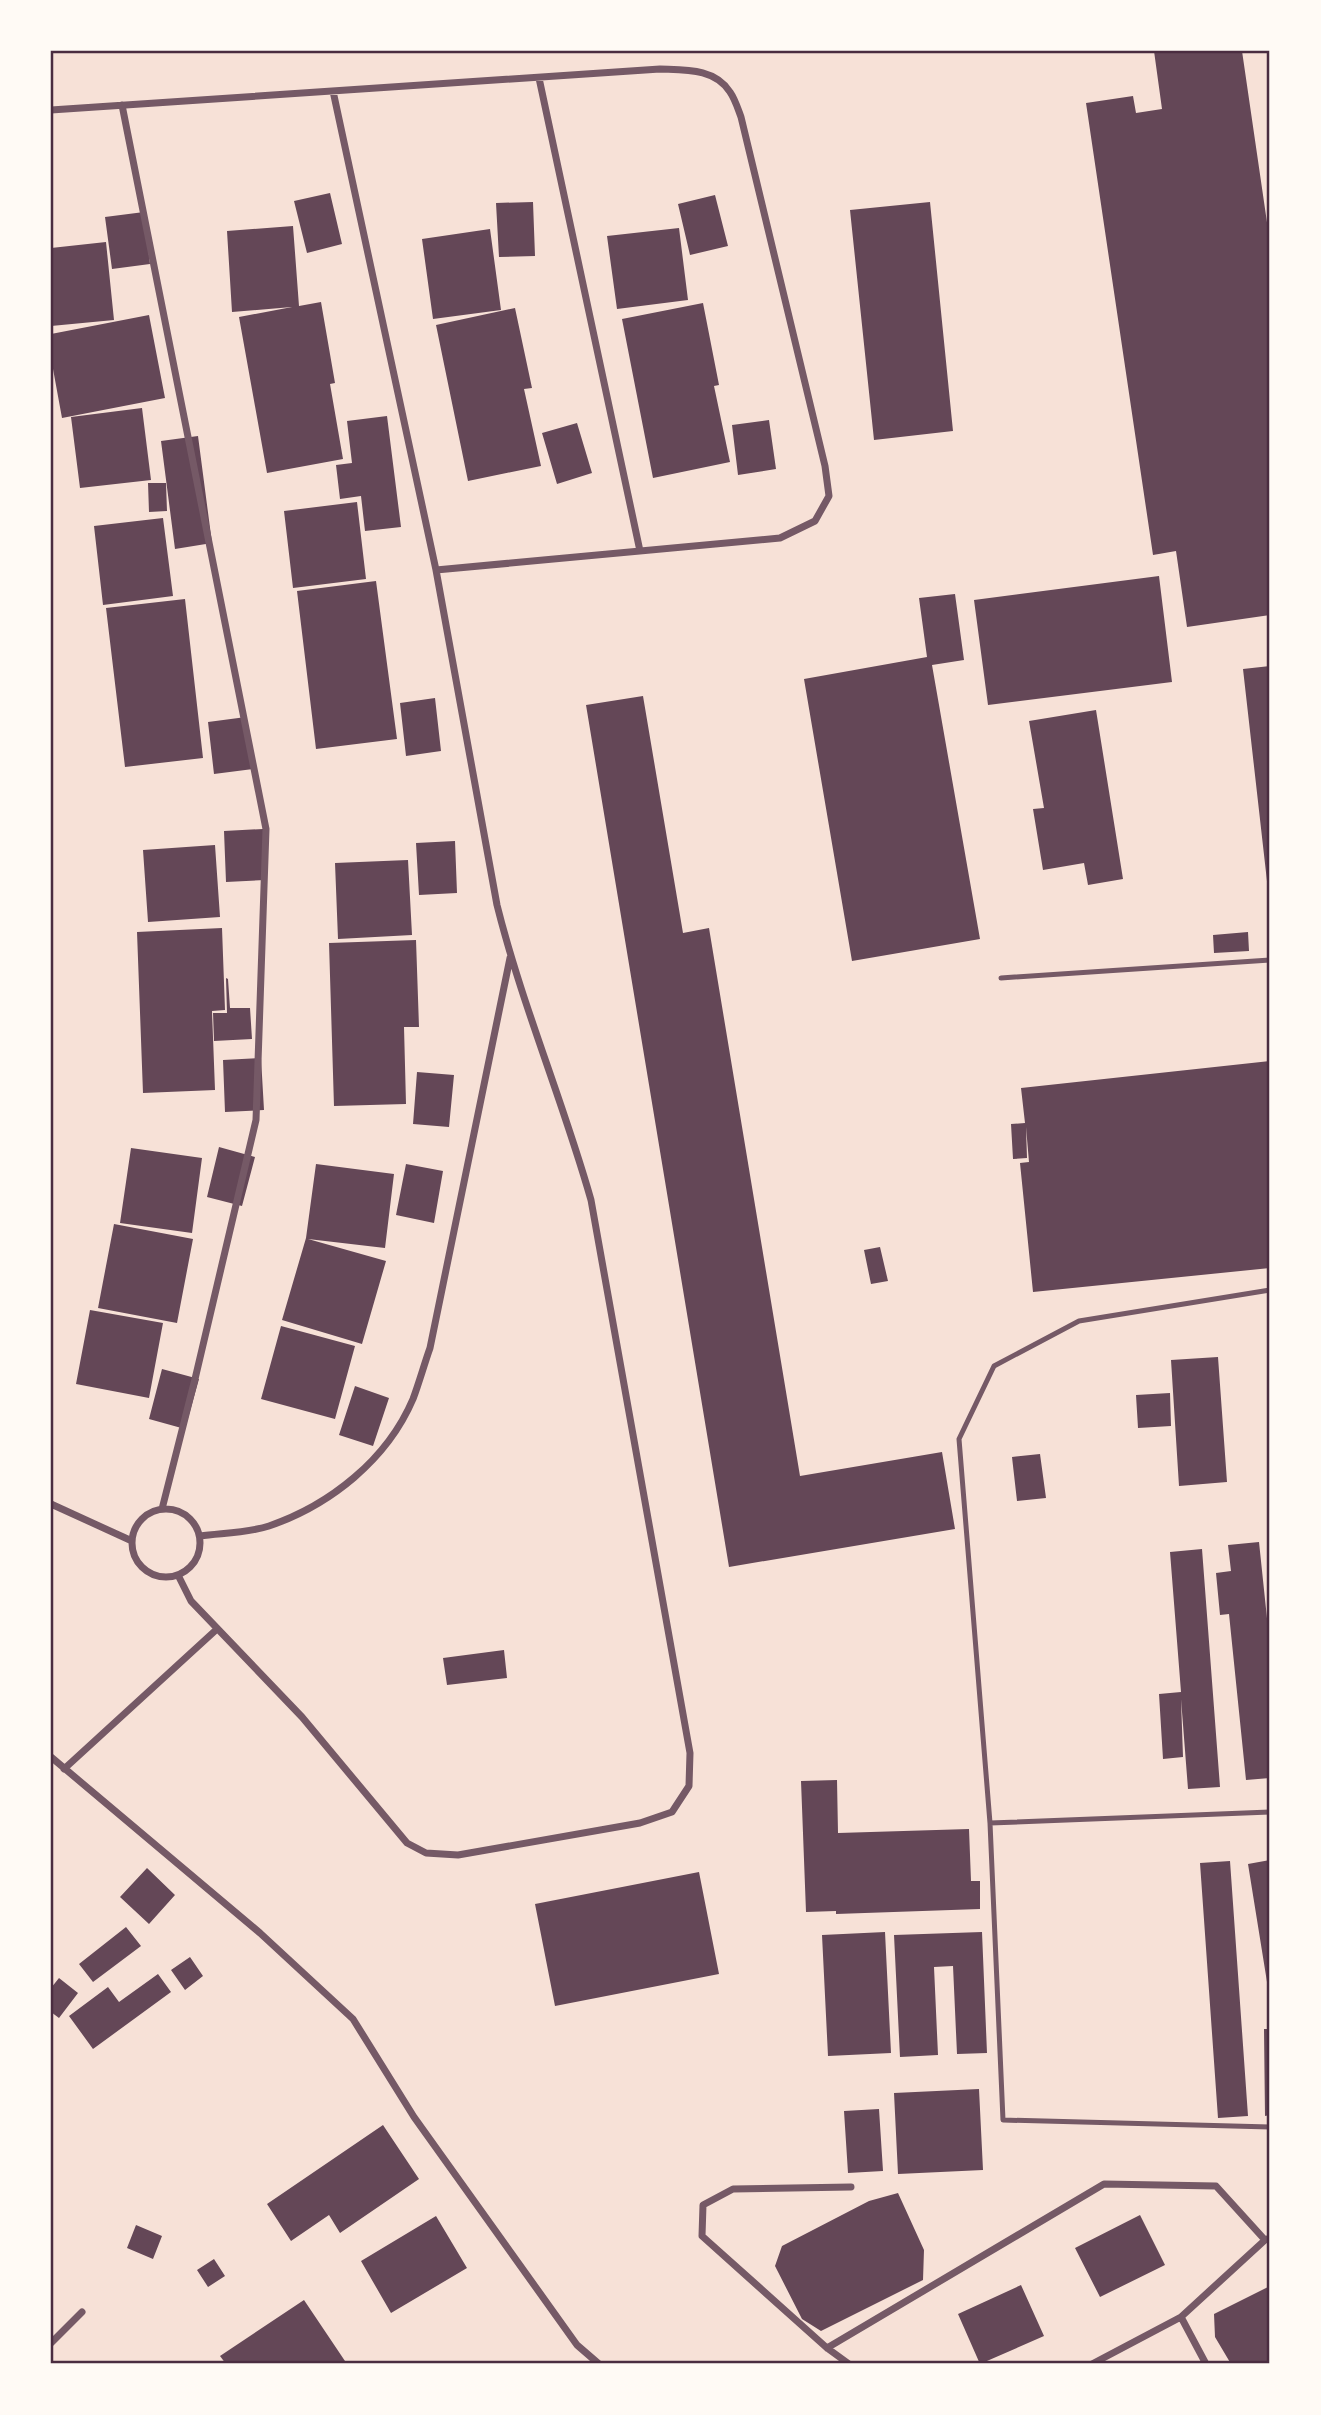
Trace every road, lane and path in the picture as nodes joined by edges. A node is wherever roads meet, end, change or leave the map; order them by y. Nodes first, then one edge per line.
1 (539, 78) junction
2 (333, 91) junction
3 (121, 105) junction
4 (51, 110) edge
5 (640, 551) junction
6 (436, 570) junction
7 (510, 957) junction
8 (1270, 960) edge
9 (1001, 978) dead end
10 (1270, 1290) edge
11 (51, 1504) edge
12 (162, 1509) junction
13 (200, 1536) junction
14 (132, 1541) junction
15 (178, 1575) junction
16 (217, 1629) junction
17 (51, 1757) edge
18 (64, 1769) junction
19 (1270, 1812) edge
20 (990, 1824) junction
21 (1270, 2127) edge
22 (851, 2187) dead end
23 (1268, 2239) edge
24 (82, 2312) dead end
25 (1181, 2317) junction
26 (51, 2343) edge
27 (827, 2348) junction
28 (599, 2364) edge
29 (849, 2364) edge
30 (1092, 2364) edge
31 (1206, 2364) edge

1 - 2 street
1 - 5 street
1 - 5 street
2 - 3 street
2 - 6 street
3 - 4 street
3 - 12 street
5 - 6 street
6 - 7 street
7 - 13 street
7 - 16 street
8 - 9 lane
10 - 20 lane
11 - 14 street
12 - 13 street
12 - 14 street
13 - 15 street
14 - 15 street
15 - 16 street
16 - 18 street
17 - 18 street
18 - 28 street
19 - 20 lane
20 - 21 lane
22 - 27 street
23 - 25 street
23 - 27 street
24 - 26 street
25 - 30 street
25 - 31 street
27 - 29 street

